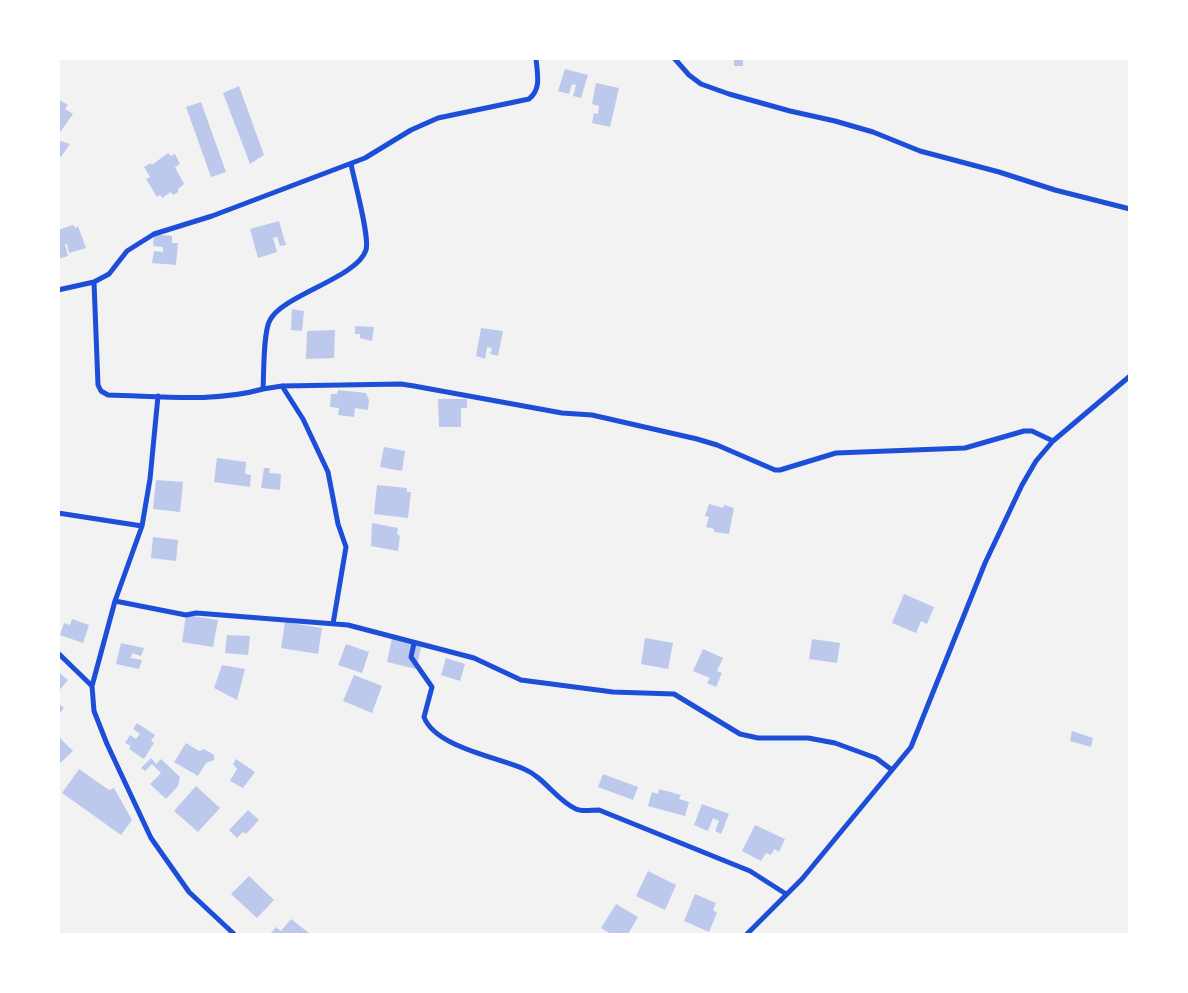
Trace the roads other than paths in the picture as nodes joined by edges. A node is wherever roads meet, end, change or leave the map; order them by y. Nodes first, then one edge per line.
1 (536, 58) edge
2 (674, 58) edge
3 (351, 164) junction
4 (1130, 209) edge
5 (94, 282) junction
6 (58, 290) edge
7 (1130, 376) edge
8 (282, 386) junction
9 (263, 389) junction
10 (158, 396) junction
11 (1053, 441) junction
12 (58, 513) edge
13 (142, 526) junction
14 (115, 601) junction
15 (333, 624) junction
16 (414, 643) junction
17 (58, 653) edge
18 (92, 686) junction
19 (892, 770) junction
20 (786, 894) junction
21 (234, 934) edge
22 (747, 934) edge

1 - 3 street
2 - 4 street
3 - 5 street
3 - 9 street
5 - 6 street
5 - 10 street
7 - 11 street
8 - 9 street
8 - 11 street
8 - 15 street
9 - 10 street
10 - 13 street
11 - 19 street
12 - 13 street
13 - 14 street
14 - 15 street
14 - 18 street
15 - 16 street
16 - 19 street
16 - 20 street
17 - 18 street
18 - 21 street
19 - 20 street
20 - 22 street

